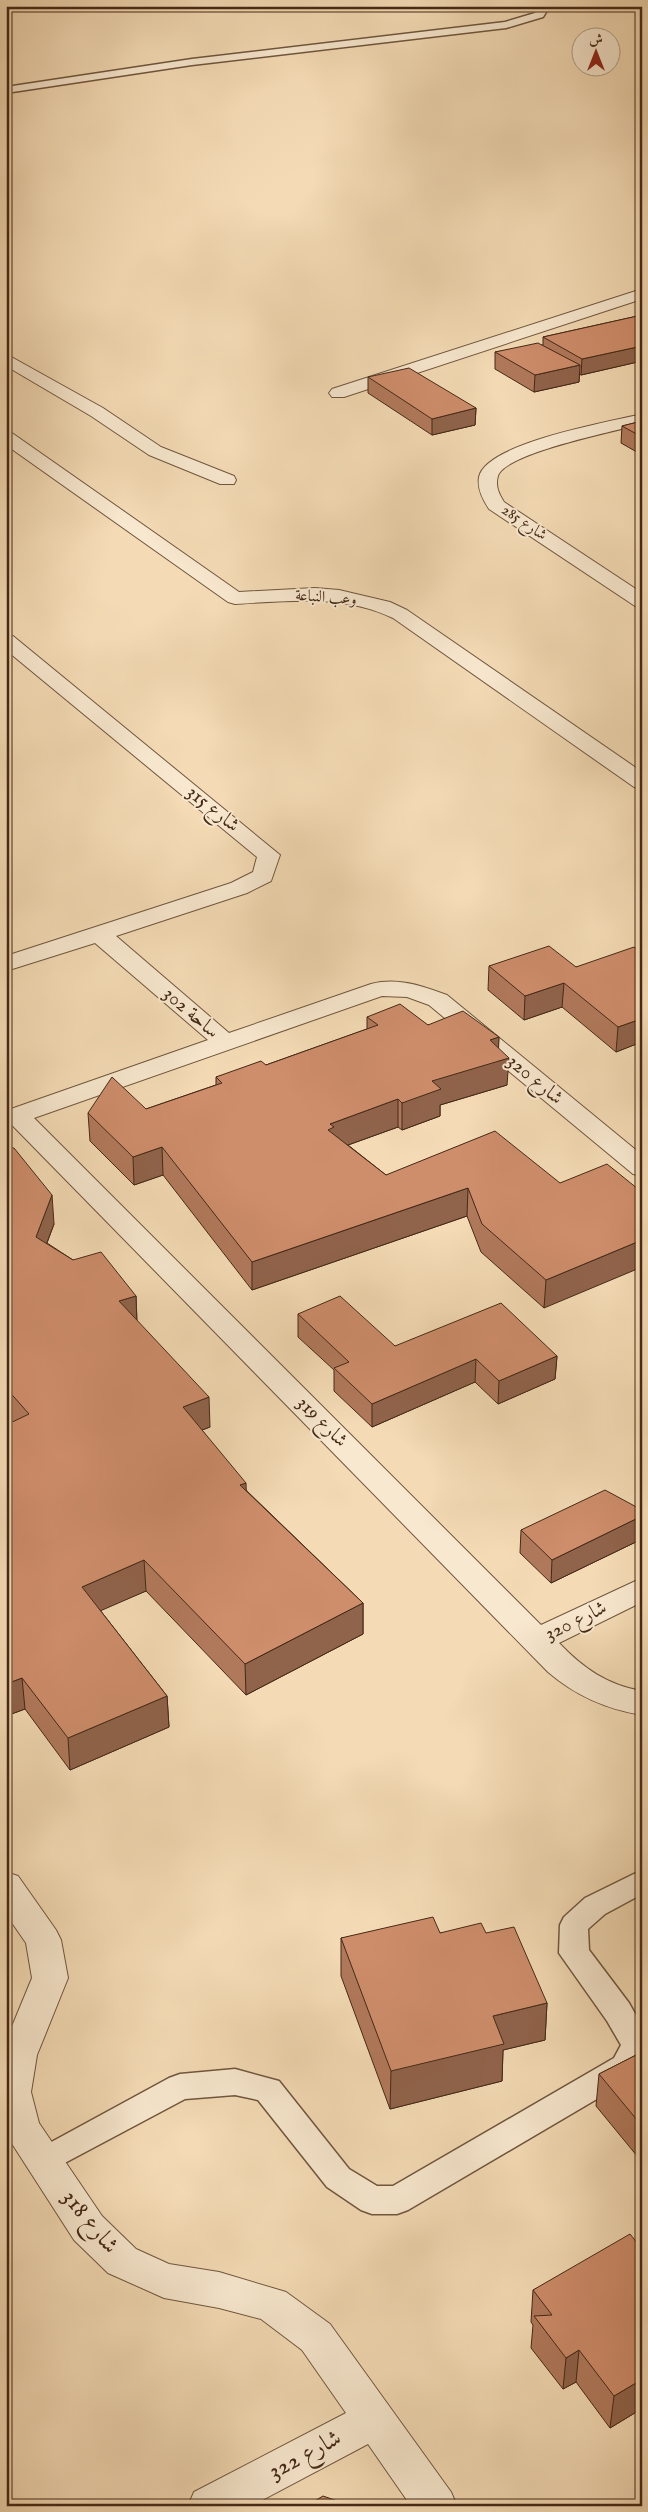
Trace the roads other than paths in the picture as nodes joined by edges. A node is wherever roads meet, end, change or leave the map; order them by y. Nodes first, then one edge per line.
1 (545, 6) edge
2 (6, 90) edge
3 (642, 294) edge
4 (6, 359) edge
5 (338, 393) dead end
6 (642, 419) edge
7 (6, 437) edge
8 (227, 480) dead end
9 (642, 602) edge
10 (6, 640) edge
11 (642, 782) edge
12 (100, 935) junction
13 (6, 964) edge
14 (226, 1043) junction
15 (12, 1117) edge
16 (642, 1168) edge
17 (642, 1589) edge
18 (537, 1640) junction
19 (642, 1703) edge
20 (642, 1881) edge
21 (8, 1891) edge
22 (44, 2161) junction
23 (374, 2419) junction
24 (210, 2506) edge
25 (436, 2506) edge

1 - 2 lane
3 - 5 street
4 - 8 street
6 - 9 street, شارع 285
7 - 11 street, وعب النباعة
10 - 12 street, شارع 315
12 - 13 street
12 - 14 street, ساحة 302
14 - 15 street, ساحة 302
14 - 16 street, شارع 320
15 - 18 street, شارع 319
17 - 18 street, شارع 320
18 - 19 street, شارع 319
20 - 22 lane
21 - 22 street, شارع 318
22 - 23 street, شارع 318
23 - 24 street, شارع 322
23 - 25 street, شارع 318

